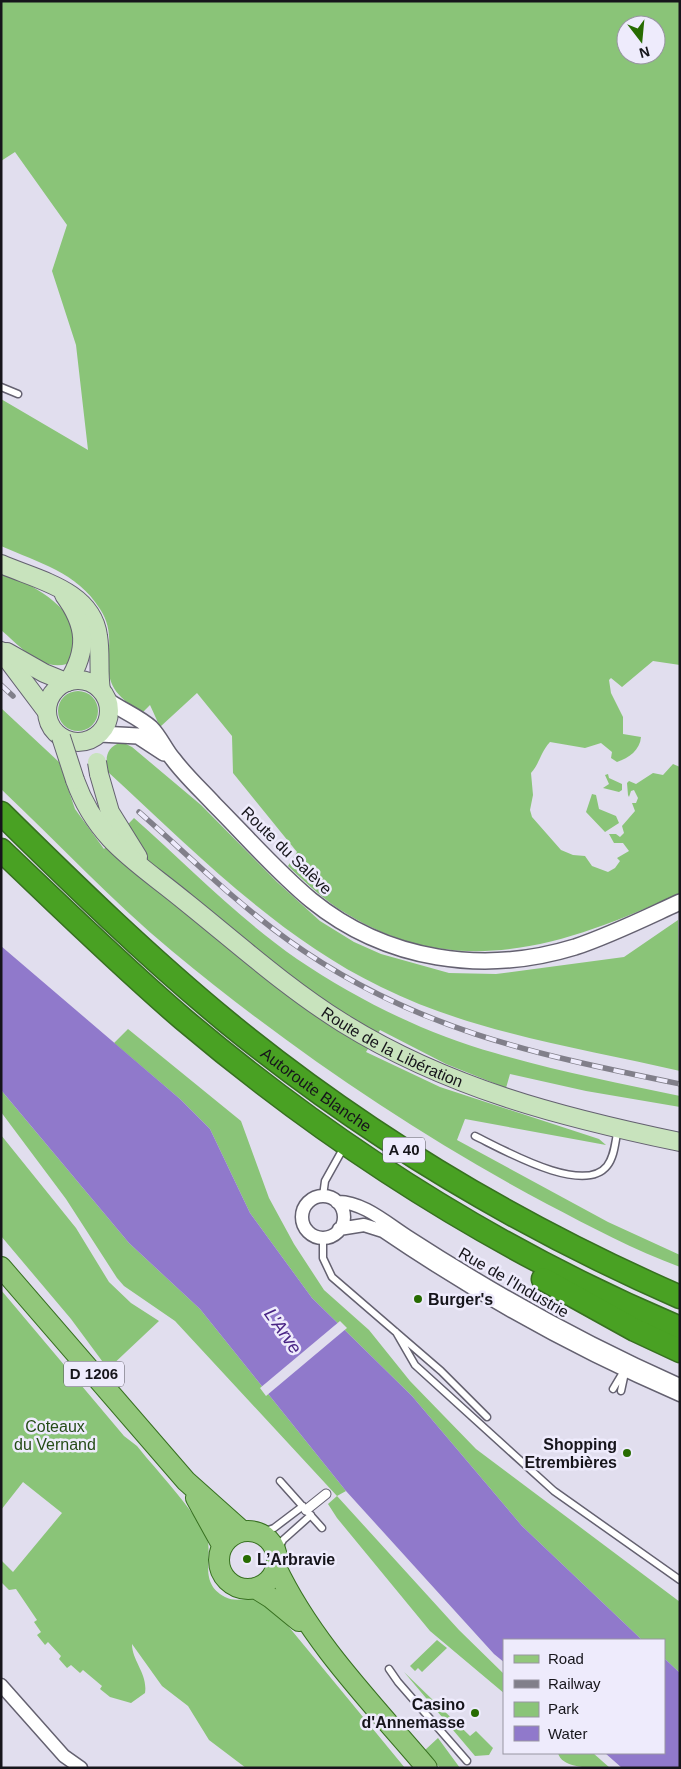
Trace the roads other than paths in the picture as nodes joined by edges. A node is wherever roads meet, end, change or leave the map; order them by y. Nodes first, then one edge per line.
1 (1, 386) edge
2 (18, 394) dead end
3 (1, 564) edge
4 (59, 589) junction
5 (1, 649) edge
6 (67, 682) junction
7 (104, 695) junction
8 (47, 714) junction
9 (99, 734) junction
10 (69, 740) junction
11 (172, 758) junction
12 (1, 813) edge
13 (1, 850) edge
14 (146, 869) junction
15 (680, 902) edge
16 (618, 1129) junction
17 (475, 1136) dead end
18 (680, 1142) edge
19 (352, 1148) junction
20 (323, 1196) junction
21 (337, 1202) junction
22 (339, 1229) junction
23 (322, 1238) junction
24 (594, 1257) junction
25 (1, 1267) edge
26 (680, 1284) edge
27 (680, 1297) edge
28 (680, 1328) edge
29 (396, 1332) junction
30 (680, 1351) edge
31 (626, 1367) junction
32 (680, 1385) edge
33 (614, 1389) dead end
34 (621, 1391) dead end
35 (680, 1395) edge
36 (487, 1417) dead end
37 (186, 1481) junction
38 (280, 1481) dead end
39 (326, 1494) dead end
40 (307, 1511) junction
41 (322, 1528) dead end
42 (251, 1532) junction
43 (222, 1544) junction
44 (276, 1560) junction
45 (680, 1580) edge
46 (255, 1588) junction
47 (314, 1634) junction
48 (389, 1669) dead end
49 (1, 1685) edge
50 (467, 1762) dead end
51 (81, 1768) edge
52 (426, 1768) edge

1 - 2 lane
3 - 4 main road
4 - 6 main road
4 - 7 main road
5 - 6 main road
5 - 8 main road
6 - 7 main road
6 - 8 main road
7 - 9 main road
7 - 11 street, Route du Salève
8 - 10 main road
9 - 10 main road
9 - 11 street, Route du Salève
9 - 14 main road, Route de la Libération, bridge
10 - 14 main road, Route de la Libération, bridge
11 - 15 street, Route du Salève
12 - 24 highway, Autoroute Blanche / A 40
13 - 19 highway, Autoroute Blanche / A 40
14 - 16 main road, Route de la Libération
16 - 17 lane
16 - 18 main road, Route de la Libération
19 - 20 lane
19 - 28 highway, Autoroute Blanche / A 40
19 - 30 highway
20 - 21 street, Rue de l'Industrie
20 - 23 street
21 - 22 street
21 - 31 street, Rue de l'Industrie
22 - 23 street, Rue de l'Industrie
22 - 31 street, Rue de l'Industrie
23 - 29 lane
24 - 26 highway
24 - 27 highway, Autoroute Blanche / A 40
25 - 37 main road, D 1206
29 - 36 lane
29 - 45 lane
31 - 32 street, Rue de l'Industrie
31 - 33 lane
31 - 34 lane
31 - 35 street, Rue de l'Industrie
37 - 42 main road, D 1206
37 - 43 main road, D 1206
38 - 40 lane
39 - 40 street
40 - 41 lane
40 - 42 lane
40 - 44 lane
42 - 43 main road
42 - 44 main road, D 1206
43 - 46 main road, D 1206
44 - 46 main road
44 - 47 main road, D 1206
46 - 47 main road, D 1206
47 - 52 main road, D 1206
48 - 50 lane
49 - 51 street

